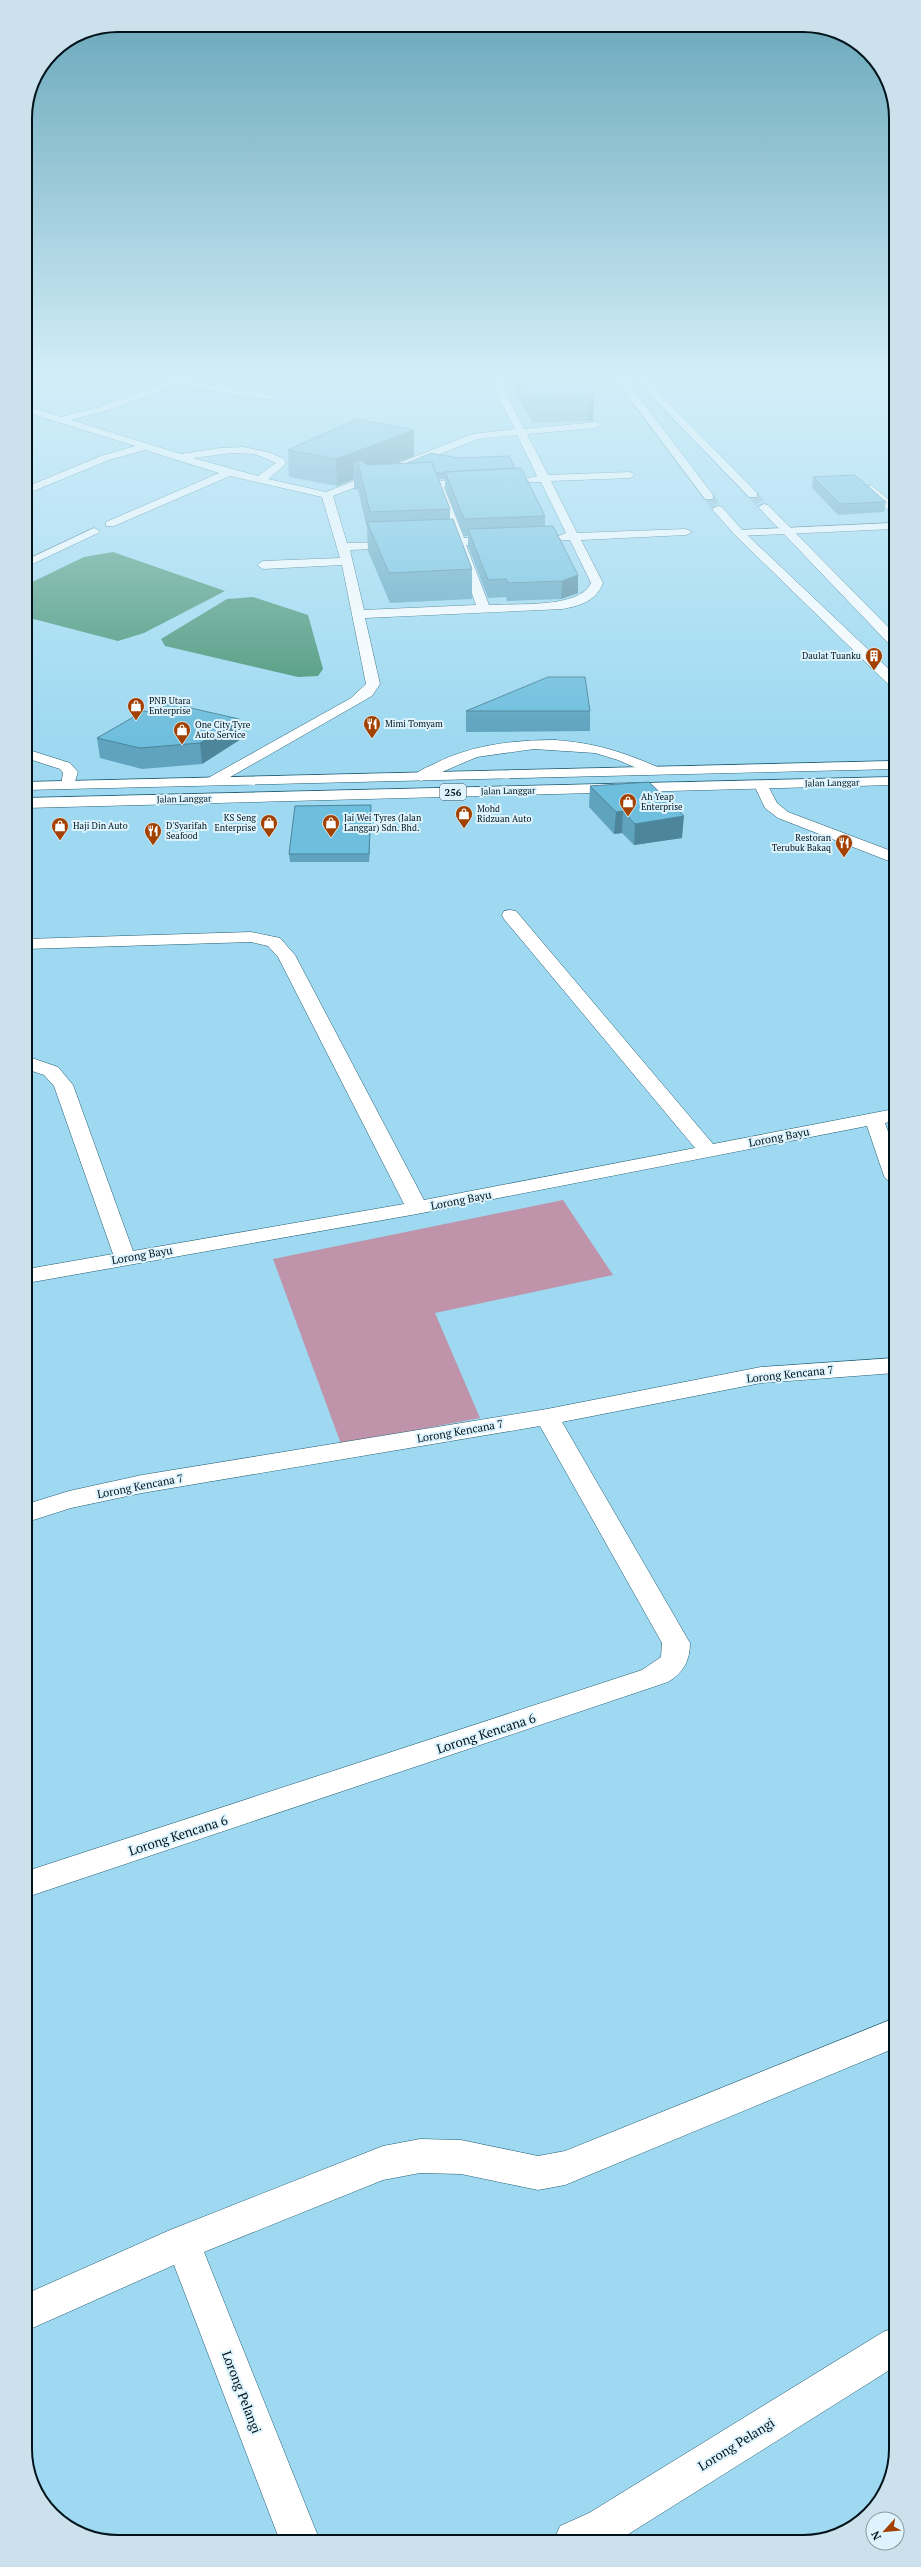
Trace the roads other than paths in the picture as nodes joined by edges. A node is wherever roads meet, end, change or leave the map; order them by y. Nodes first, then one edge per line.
1 (166, 500) edge
2 (328, 500) edge
3 (443, 500) edge
4 (555, 500) edge
5 (764, 507) tunnel mouth
6 (718, 509) tunnel mouth
7 (110, 524) dead end
8 (889, 526) edge
9 (94, 531) dead end
10 (786, 531) junction
11 (686, 532) dead end
12 (740, 533) junction
13 (574, 536) junction
14 (552, 537) edge
15 (506, 540) edge
16 (460, 542) junction
17 (343, 548) junction
18 (32, 561) edge
19 (347, 561) junction
20 (263, 565) dead end
21 (484, 609) junction
22 (360, 614) junction
23 (889, 636) edge
24 (889, 677) edge
25 (32, 755) edge
26 (889, 755) edge
27 (889, 765) edge
28 (867, 766) junction
29 (655, 772) junction
30 (421, 777) junction
31 (213, 781) junction
32 (889, 782) edge
33 (68, 785) junction
34 (761, 785) junction
35 (32, 786) edge
36 (32, 803) edge
37 (889, 856) edge
38 (510, 915) dead end
39 (32, 944) edge
40 (32, 1064) edge
41 (889, 1116) edge
42 (874, 1119) junction
43 (707, 1150) junction
44 (889, 1162) edge
45 (417, 1208) junction
46 (125, 1258) junction
47 (32, 1275) edge
48 (889, 1365) edge
49 (547, 1417) junction
50 (32, 1511) edge
51 (32, 1883) edge
52 (889, 2035) edge
53 (183, 2243) junction
54 (32, 2310) edge
55 (889, 2348) edge
56 (298, 2535) edge
57 (595, 2535) edge

1 - 7 main road
2 - 17 main road
3 - 16 main road
4 - 13 main road
5 - 10 main road
6 - 12 main road
8 - 10 main road
9 - 18 main road
10 - 12 main road
10 - 23 main road
11 - 13 main road
12 - 24 main road
13 - 14 main road
13 - 21 main road
15 - 16 main road
16 - 17 main road
16 - 21 main road
17 - 19 main road
19 - 20 main road
19 - 22 main road
21 - 22 main road
22 - 31 main road
25 - 33 main road
26 - 28 main road
27 - 28 main road, Jalan Langgar / 256
28 - 29 main road, Jalan Langgar / 256
29 - 30 main road, Jalan Langgar / 256
29 - 30 main road
30 - 31 main road, Jalan Langgar / 256
31 - 33 main road, Jalan Langgar / 256
32 - 34 main road, Jalan Langgar / 256
33 - 35 main road, Jalan Langgar / 256
34 - 36 main road, Jalan Langgar / 256
34 - 37 main road
38 - 43 main road
39 - 45 main road
40 - 46 main road
41 - 42 main road, Lorong Bayu
42 - 43 main road, Lorong Bayu
42 - 44 main road
43 - 45 main road, Lorong Bayu
45 - 46 main road, Lorong Bayu
46 - 47 main road, Lorong Bayu
48 - 49 main road, Lorong Kencana 7
49 - 50 main road, Lorong Kencana 7
49 - 51 main road, Lorong Kencana 6
52 - 53 main road
53 - 54 main road
53 - 56 main road, Lorong Pelangi
55 - 57 main road, Lorong Pelangi

